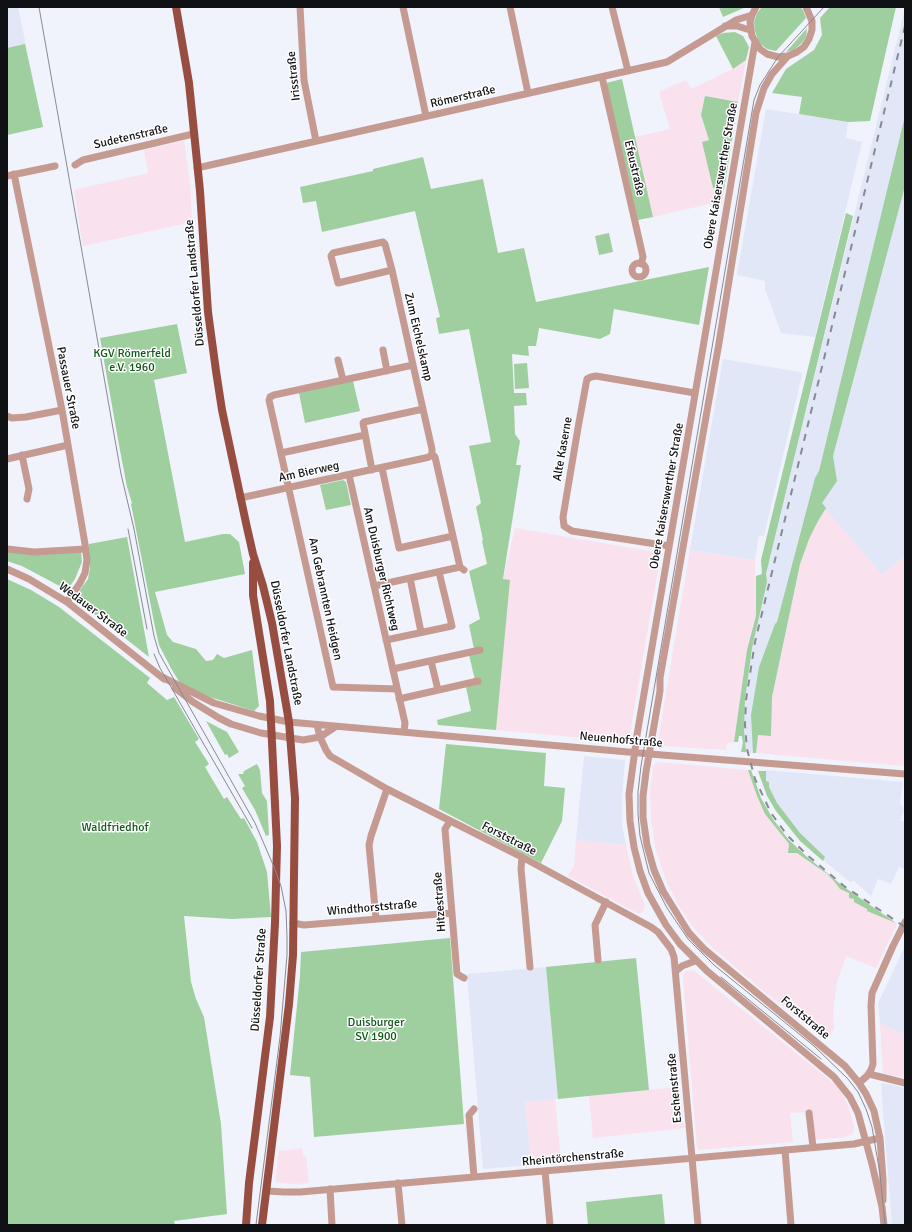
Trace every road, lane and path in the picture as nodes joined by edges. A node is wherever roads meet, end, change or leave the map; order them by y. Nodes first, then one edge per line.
1 (176, 7) edge
2 (300, 7) edge
3 (403, 7) edge
4 (510, 7) edge
5 (612, 7) edge
6 (756, 7) edge
7 (809, 8) edge
8 (752, 15) junction
9 (725, 26) junction
10 (750, 30) junction
11 (755, 42) junction
12 (788, 56) junction
13 (628, 71) junction
14 (602, 77) junction
15 (528, 93) junction
16 (426, 116) junction
17 (193, 134) junction
18 (316, 141) junction
19 (75, 165) dead end
20 (55, 166) dead end
21 (197, 168) junction
22 (11, 175) edge
23 (641, 264) dead end
24 (392, 270) junction
25 (383, 350) dead end
26 (338, 360) dead end
27 (413, 365) junction
28 (387, 371) junction
29 (343, 380) junction
30 (695, 393) junction
31 (423, 409) junction
32 (62, 410) junction
33 (7, 416) edge
34 (365, 435) junction
35 (68, 445) junction
36 (281, 453) junction
37 (432, 454) junction
38 (22, 456) junction
39 (7, 459) edge
40 (382, 468) junction
41 (372, 470) junction
42 (348, 475) junction
43 (289, 488) junction
44 (240, 498) junction
45 (26, 499) dead end
46 (453, 536) junction
47 (669, 546) junction
48 (7, 549) edge
49 (86, 549) junction
50 (253, 554) junction
51 (7, 569) edge
52 (439, 572) junction
53 (410, 578) junction
54 (374, 586) junction
55 (67, 602) junction
56 (421, 632) junction
57 (386, 640) junction
58 (480, 650) dead end
59 (431, 661) junction
60 (392, 668) junction
61 (162, 677) junction
62 (478, 681) dead end
63 (397, 689) junction
64 (438, 690) junction
65 (399, 699) junction
66 (272, 719) junction
67 (289, 722) junction
68 (317, 725) junction
69 (335, 727) junction
70 (404, 732) junction
71 (273, 736) junction
72 (320, 737) junction
73 (291, 739) junction
74 (635, 751) junction
75 (649, 753) junction
76 (905, 774) edge
77 (388, 789) junction
78 (450, 821) junction
79 (522, 857) junction
80 (606, 902) junction
81 (452, 913) junction
82 (376, 919) junction
83 (905, 922) edge
84 (293, 923) junction
85 (689, 934) joint
86 (598, 960) dead end
87 (695, 961) junction
88 (530, 967) dead end
89 (676, 971) junction
90 (464, 978) dead end
91 (869, 1074) junction
92 (860, 1083) junction
93 (905, 1083) edge
94 (474, 1109) dead end
95 (809, 1113) dead end
96 (880, 1138) junction
97 (866, 1142) junction
98 (813, 1147) junction
99 (785, 1150) junction
100 (693, 1158) junction
101 (545, 1171) junction
102 (474, 1177) junction
103 (398, 1183) junction
104 (330, 1189) junction
105 (267, 1191) junction
106 (882, 1206) junction
107 (246, 1225) edge
108 (262, 1225) edge
109 (332, 1225) edge
110 (402, 1225) edge
111 (550, 1225) edge
112 (698, 1225) edge
113 (791, 1225) edge
114 (884, 1225) edge

1 - 17 main road, Düsseldorfer Landstraße
2 - 18 street, Irisstraße
3 - 16 street
4 - 15 street
5 - 13 street
6 - 8 street
7 - 12 street, Obere Kaiserswerther Straße
8 - 9 street, Römerstraße
8 - 10 street
9 - 10 street
9 - 13 street, Römerstraße
10 - 11 street
11 - 12 street
11 - 30 street, Obere Kaiserswerther Straße
12 - 75 street, Obere Kaiserswerther Straße
13 - 14 street, Römerstraße
14 - 15 street, Römerstraße
14 - 23 street, Efeustraße
15 - 16 street, Römerstraße
16 - 18 street, Römerstraße
17 - 19 street, Sudetenstraße
17 - 21 main road, Düsseldorfer Landstraße
18 - 21 street, Römerstraße
20 - 22 street
21 - 44 main road, Düsseldorfer Landstraße
22 - 32 street, Passauer Straße
24 - 24 street, Zum Eichelskamp
24 - 27 street, Zum Eichelskamp
25 - 28 street
26 - 29 street
27 - 28 street, Am Gebrannten Heidgen
27 - 31 street, Zum Eichelskamp
28 - 29 street, Am Gebrannten Heidgen
29 - 36 street, Am Gebrannten Heidgen
30 - 47 street, Obere Kaiserswerther Straße
30 - 47 street, Alte Kaserne
31 - 34 street
31 - 37 street, Zum Eichelskamp
32 - 33 street
32 - 35 street, Passauer Straße
34 - 36 street
34 - 41 street
35 - 38 street
35 - 49 street, Passauer Straße
36 - 43 street, Am Gebrannten Heidgen
37 - 40 street, Am Bierweg
37 - 46 street, Zum Eichelskamp
38 - 39 street
38 - 45 street
40 - 41 street, Am Bierweg
40 - 46 street
41 - 42 street, Am Bierweg
42 - 43 street, Am Bierweg
42 - 54 street, Am Duisburger Richtweg
43 - 44 street, Am Bierweg
43 - 63 street, Am Gebrannten Heidgen
44 - 50 main road, Düsseldorfer Landstraße
46 - 52 street, Zum Eichelskamp
47 - 74 street, Obere Kaiserswerther Straße
48 - 49 street
49 - 55 street, Passauer Straße
50 - 66 main road, Düsseldorfer Landstraße
50 - 67 main road, Düsseldorfer Landstraße
51 - 55 street, Wedauer Straße
52 - 53 street, Zum Eichelskamp
52 - 56 street
53 - 54 street, Zum Eichelskamp
53 - 56 street
54 - 57 street, Am Duisburger Richtweg
55 - 61 street, Wedauer Straße
56 - 57 street
57 - 60 street, Am Duisburger Richtweg
58 - 59 street
59 - 60 street
59 - 64 street
60 - 63 street, Am Duisburger Richtweg
61 - 66 street, Wedauer Straße
61 - 71 street, Wedauer Straße
62 - 64 street
63 - 65 street, Am Duisburger Richtweg
64 - 65 street
65 - 70 street, Am Duisburger Richtweg
66 - 67 street, Neuenhofstraße
66 - 71 main road, Düsseldorfer Landstraße
67 - 68 street, Neuenhofstraße
67 - 73 main road, Düsseldorfer Landstraße
68 - 69 street, Neuenhofstraße
68 - 72 street
69 - 70 street, Neuenhofstraße
69 - 72 street
70 - 74 street, Neuenhofstraße
71 - 73 street, Wedauer Straße
71 - 107 main road, Düsseldorfer Straße
72 - 73 street
72 - 77 street, Forststraße
73 - 84 main road
74 - 75 street, Neuenhofstraße
74 - 87 street, Obere Kaiserswerther Straße
75 - 76 street, Neuenhofstraße
75 - 85 street, Obere Kaiserswerther Straße
77 - 78 street, Forststraße
77 - 82 street
78 - 79 street, Forststraße
78 - 81 street, Hitzestraße
79 - 80 street, Forststraße
79 - 88 street
80 - 86 street
80 - 89 street, Forststraße
81 - 82 street, Windthorststraße
81 - 90 street, Hitzestraße
82 - 84 street, Windthorststraße
83 - 91 street
84 - 105 main road
85 - 92 street, Forststraße
87 - 89 street
87 - 97 street
89 - 100 street, Eschenstraße
91 - 92 street
91 - 93 street
92 - 96 street, Forststraße
94 - 102 street
95 - 98 street
96 - 97 street, Rheintörchenstraße
96 - 106 street, Forststraße
97 - 98 street, Rheintörchenstraße
97 - 106 street
98 - 99 street, Rheintörchenstraße
99 - 100 street, Rheintörchenstraße
99 - 113 street
100 - 101 street, Rheintörchenstraße
100 - 112 street, Eschenstraße
101 - 102 street, Rheintörchenstraße
101 - 111 street
102 - 103 street, Rheintörchenstraße
103 - 104 street, Rheintörchenstraße
103 - 110 street
104 - 105 street, Rheintörchenstraße
104 - 109 street
105 - 108 main road
106 - 114 street

